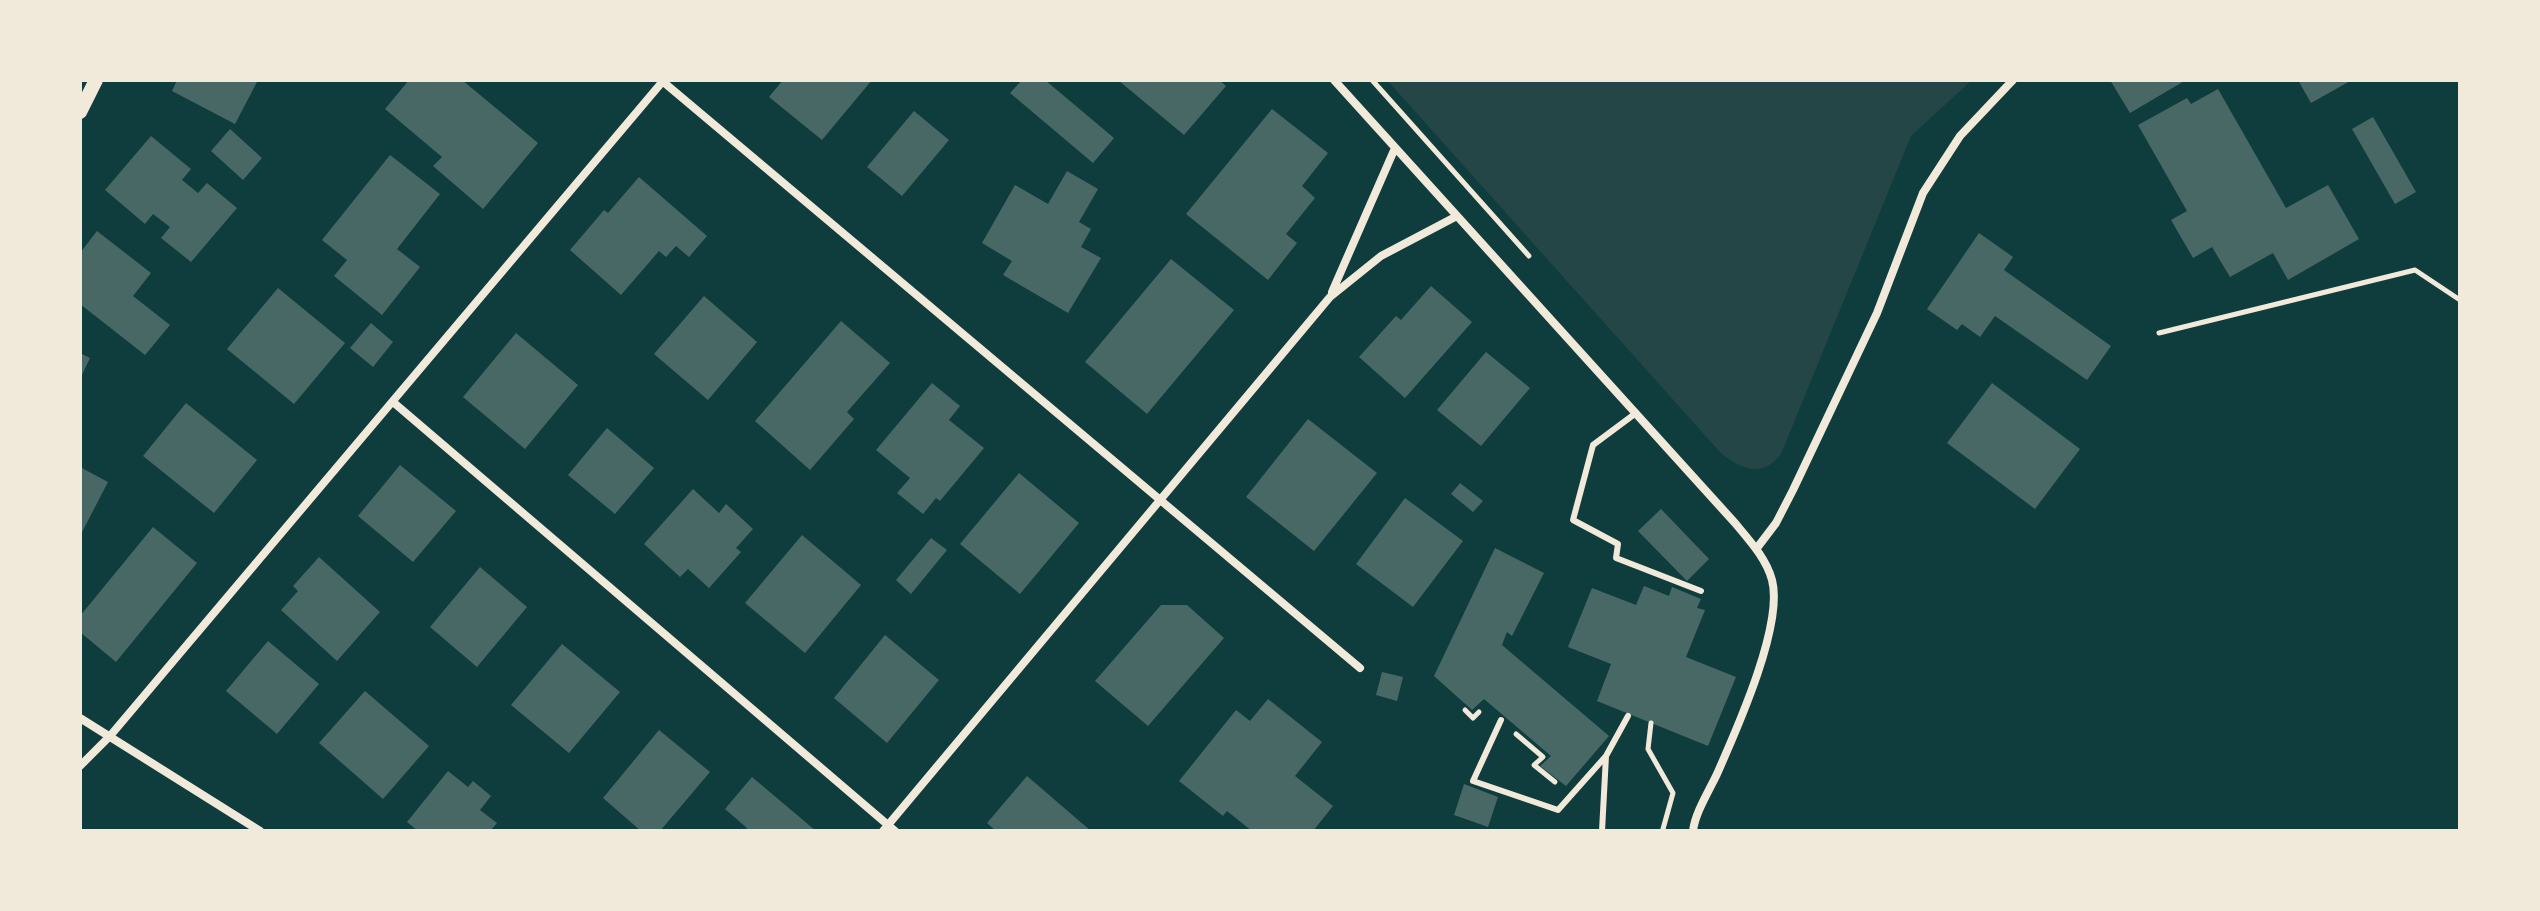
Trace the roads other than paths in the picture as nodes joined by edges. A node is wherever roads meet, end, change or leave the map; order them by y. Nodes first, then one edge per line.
1 (96, 80) edge
2 (1334, 80) edge
3 (2013, 80) edge
4 (662, 81) edge
5 (80, 112) edge
6 (1395, 148) junction
7 (1457, 216) junction
8 (1330, 297) junction
9 (393, 402) junction
10 (1636, 413) junction
11 (1162, 500) junction
12 (1757, 548) junction
13 (1701, 591) dead end
14 (1360, 668) dead end
15 (1628, 716) dead end
16 (80, 718) edge
17 (1501, 720) road end
18 (110, 736) junction
19 (1606, 756) junction
20 (80, 766) edge
21 (889, 829) edge
22 (260, 831) edge
23 (1602, 831) edge
24 (1693, 831) edge

1 - 5 street
2 - 6 street
3 - 12 street
4 - 9 street
4 - 11 street
6 - 7 street
6 - 8 street
7 - 8 street
7 - 10 street
8 - 11 street
9 - 18 street
9 - 21 street
10 - 12 street
10 - 13 lane
11 - 14 street
11 - 21 street
12 - 24 street
15 - 19 lane
16 - 18 street
17 - 19 lane
18 - 20 street
18 - 22 street
19 - 23 lane

